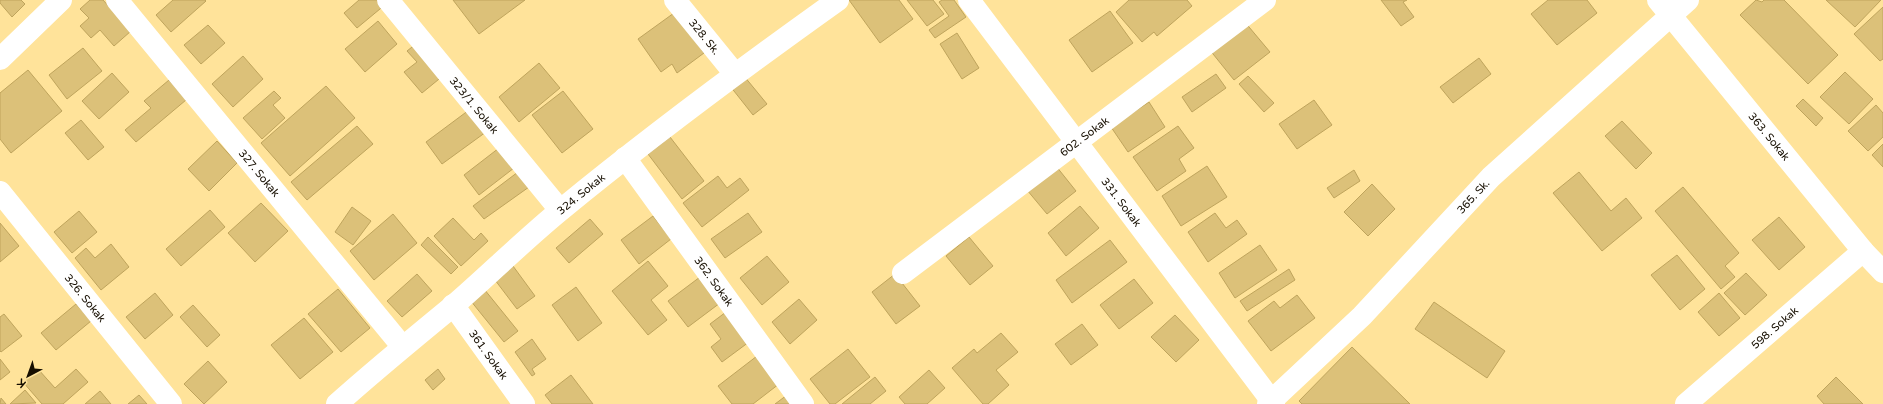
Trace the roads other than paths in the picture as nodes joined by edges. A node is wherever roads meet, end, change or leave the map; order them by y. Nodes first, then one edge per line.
1 (61, 0) edge
2 (118, 0) edge
3 (388, 0) edge
4 (675, 0) edge
5 (838, 0) edge
6 (969, 0) edge
7 (1265, 0) edge
8 (1688, 0) edge
9 (1664, 8) edge
10 (0, 59) edge
11 (735, 74) junction
12 (1076, 142) junction
13 (625, 158) junction
14 (0, 192) edge
15 (560, 210) junction
16 (1863, 251) junction
17 (1883, 272) edge
18 (903, 273) dead end
19 (453, 305) junction
20 (402, 346) junction
21 (1271, 403) edge
22 (171, 404) edge
23 (337, 404) edge
24 (524, 404) edge
25 (803, 404) edge
26 (1686, 404) edge

1 - 10 street
2 - 20 street, 327. Sokak
3 - 15 street, 323/1. Sokak
4 - 11 street, 328. Sk.
5 - 11 street, 324. Sokak
6 - 12 street, 331. Sokak
7 - 12 street, 602. Sokak
8 - 9 street, 365. Sk.
9 - 16 street, 363. Sokak
9 - 21 street, 365. Sk.
11 - 13 street, 324. Sokak
12 - 18 street, 602. Sokak
12 - 21 street, 331. Sokak
13 - 15 street, 324. Sokak
13 - 25 street, 362. Sokak
14 - 22 street, 326. Sokak
15 - 19 street, 324. Sokak
16 - 17 street, 363. Sokak
16 - 26 street, 598. Sokak
19 - 20 street, 324. Sokak
19 - 24 street, 361. Sokak
20 - 23 street, 324. Sokak

